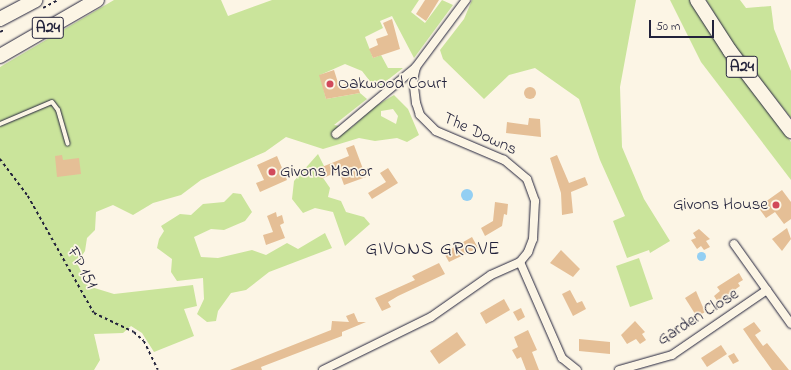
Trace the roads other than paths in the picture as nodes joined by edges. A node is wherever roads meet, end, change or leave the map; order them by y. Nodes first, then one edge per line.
1 (34, 0) edge
2 (97, 0) edge
3 (466, 0) edge
4 (697, 0) edge
5 (0, 19) edge
6 (0, 56) edge
7 (416, 68) junction
8 (0, 124) edge
9 (791, 131) edge
10 (336, 134) dead end
11 (68, 144) dead end
12 (734, 244) dead end
13 (520, 262) junction
14 (767, 290) junction
15 (791, 324) edge
16 (323, 370) edge
17 (577, 370) edge
18 (619, 370) edge

1 - 5 highway, A24
2 - 6 highway, A24
3 - 7 street
4 - 9 highway, A24
7 - 10 street
7 - 13 street, The Downs
8 - 11 lane
12 - 14 street, Garden Close
13 - 16 street
13 - 17 street
14 - 15 street, Garden Close
14 - 18 street, Garden Close

